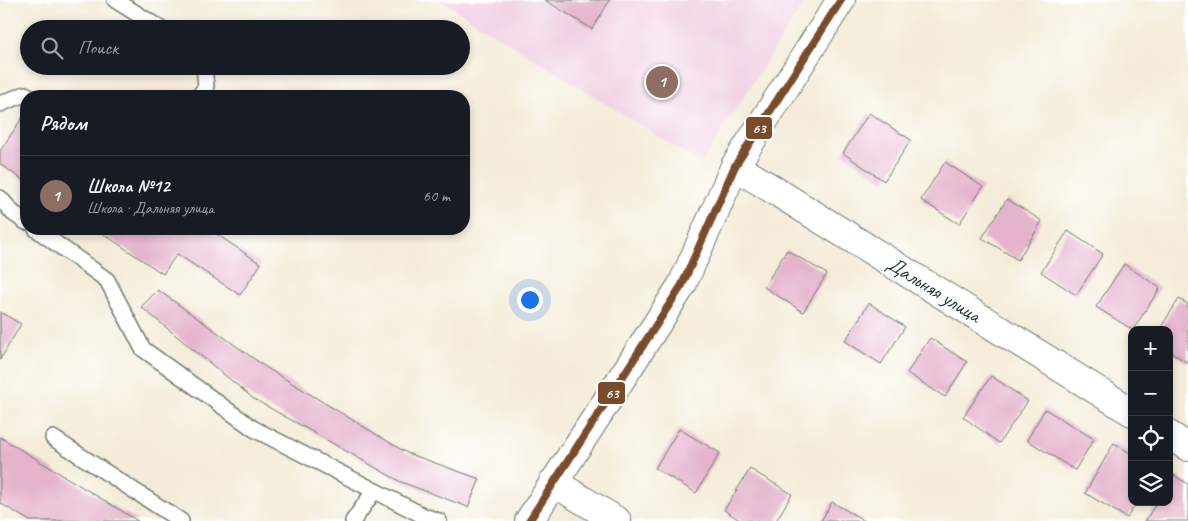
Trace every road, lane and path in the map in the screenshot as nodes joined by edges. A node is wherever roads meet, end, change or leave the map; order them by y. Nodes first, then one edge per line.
1 (115, 0) edge
2 (841, 0) edge
3 (147, 20) edge
4 (205, 75) edge
5 (204, 90) edge
6 (20, 96) edge
7 (0, 104) edge
8 (735, 166) junction
9 (0, 198) edge
10 (20, 218) edge
11 (44, 235) edge
12 (1128, 410) edge
13 (53, 438) dead end
14 (1173, 438) edge
15 (1188, 447) edge
16 (553, 482) junction
17 (374, 490) junction
18 (181, 521) edge
19 (353, 521) edge
20 (438, 521) edge
21 (529, 521) edge
22 (617, 521) edge

1 - 3 lane
2 - 8 street
4 - 5 lane
6 - 7 lane
8 - 12 street, Дальняя улица
8 - 16 street
9 - 10 lane
11 - 17 lane
13 - 18 lane
14 - 15 street
16 - 21 street
16 - 22 street
17 - 19 lane
17 - 20 lane

